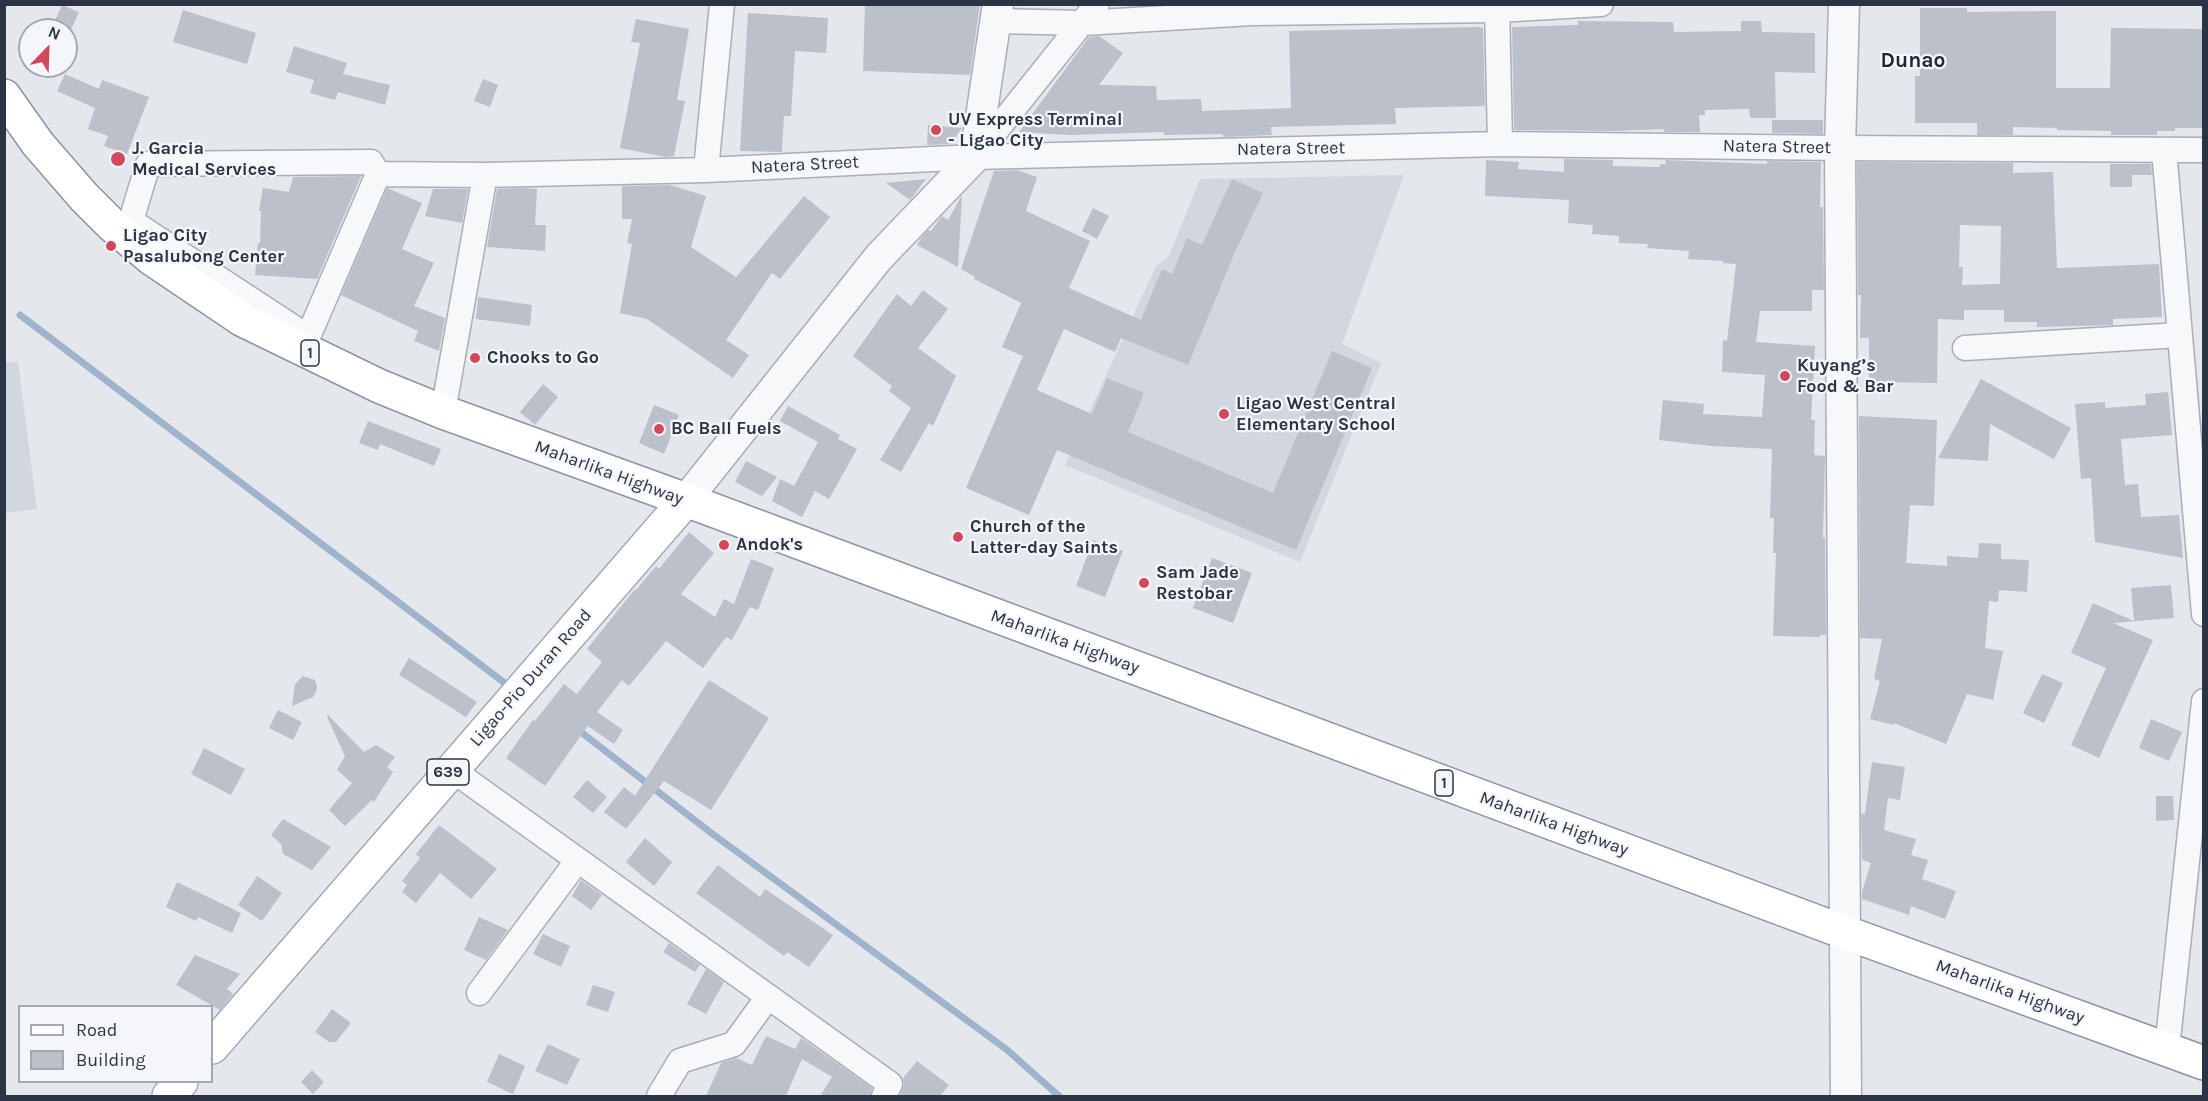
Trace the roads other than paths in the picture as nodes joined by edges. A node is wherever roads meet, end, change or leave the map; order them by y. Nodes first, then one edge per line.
1 (722, 4) edge
2 (1601, 4) edge
3 (1844, 4) edge
4 (1497, 7) edge
5 (1252, 9) edge
6 (997, 13) edge
7 (1090, 14) edge
8 (4, 96) edge
9 (1500, 144) junction
10 (1840, 148) junction
11 (2164, 150) junction
12 (2204, 150) edge
13 (975, 157) junction
14 (706, 170) junction
15 (378, 174) junction
16 (485, 175) junction
17 (2180, 334) junction
18 (1965, 348) dead end
19 (443, 412) junction
20 (686, 500) junction
21 (2204, 614) edge
22 (2204, 701) edge
23 (451, 769) junction
24 (578, 860) junction
25 (1844, 932) junction
26 (479, 993) dead end
27 (768, 997) junction
28 (213, 1046) edge
29 (2168, 1049) junction
30 (2204, 1063) edge
31 (181, 1083) edge
32 (169, 1096) edge
33 (659, 1096) edge
34 (884, 1096) edge
35 (1846, 1096) edge

1 - 14 street
2 - 4 street
3 - 10 street
4 - 5 street
4 - 9 street
5 - 7 street
6 - 7 street
6 - 13 street
7 - 13 street
8 - 19 main road, Maharlika Highway / 1
9 - 10 street, Natera Street
9 - 13 street, Natera Street
10 - 11 street, Natera Street
10 - 25 street
11 - 12 street, Natera Street
11 - 17 street
13 - 14 street, Natera Street
13 - 20 street
14 - 16 street, Natera Street
15 - 15 street
15 - 16 street, Natera Street
16 - 19 street
17 - 18 street
17 - 21 street
19 - 20 main road, Maharlika Highway / 1
20 - 23 main road, Ligao-Pio Duran Road / 639
20 - 25 main road, Maharlika Highway / 1
22 - 29 street
23 - 24 street
23 - 28 main road, Ligao-Pio Duran Road / 639
24 - 26 street
24 - 27 street
25 - 29 main road, Maharlika Highway / 1
25 - 35 street
27 - 33 street
27 - 34 street
29 - 30 main road, Maharlika Highway / 1
31 - 32 main road

